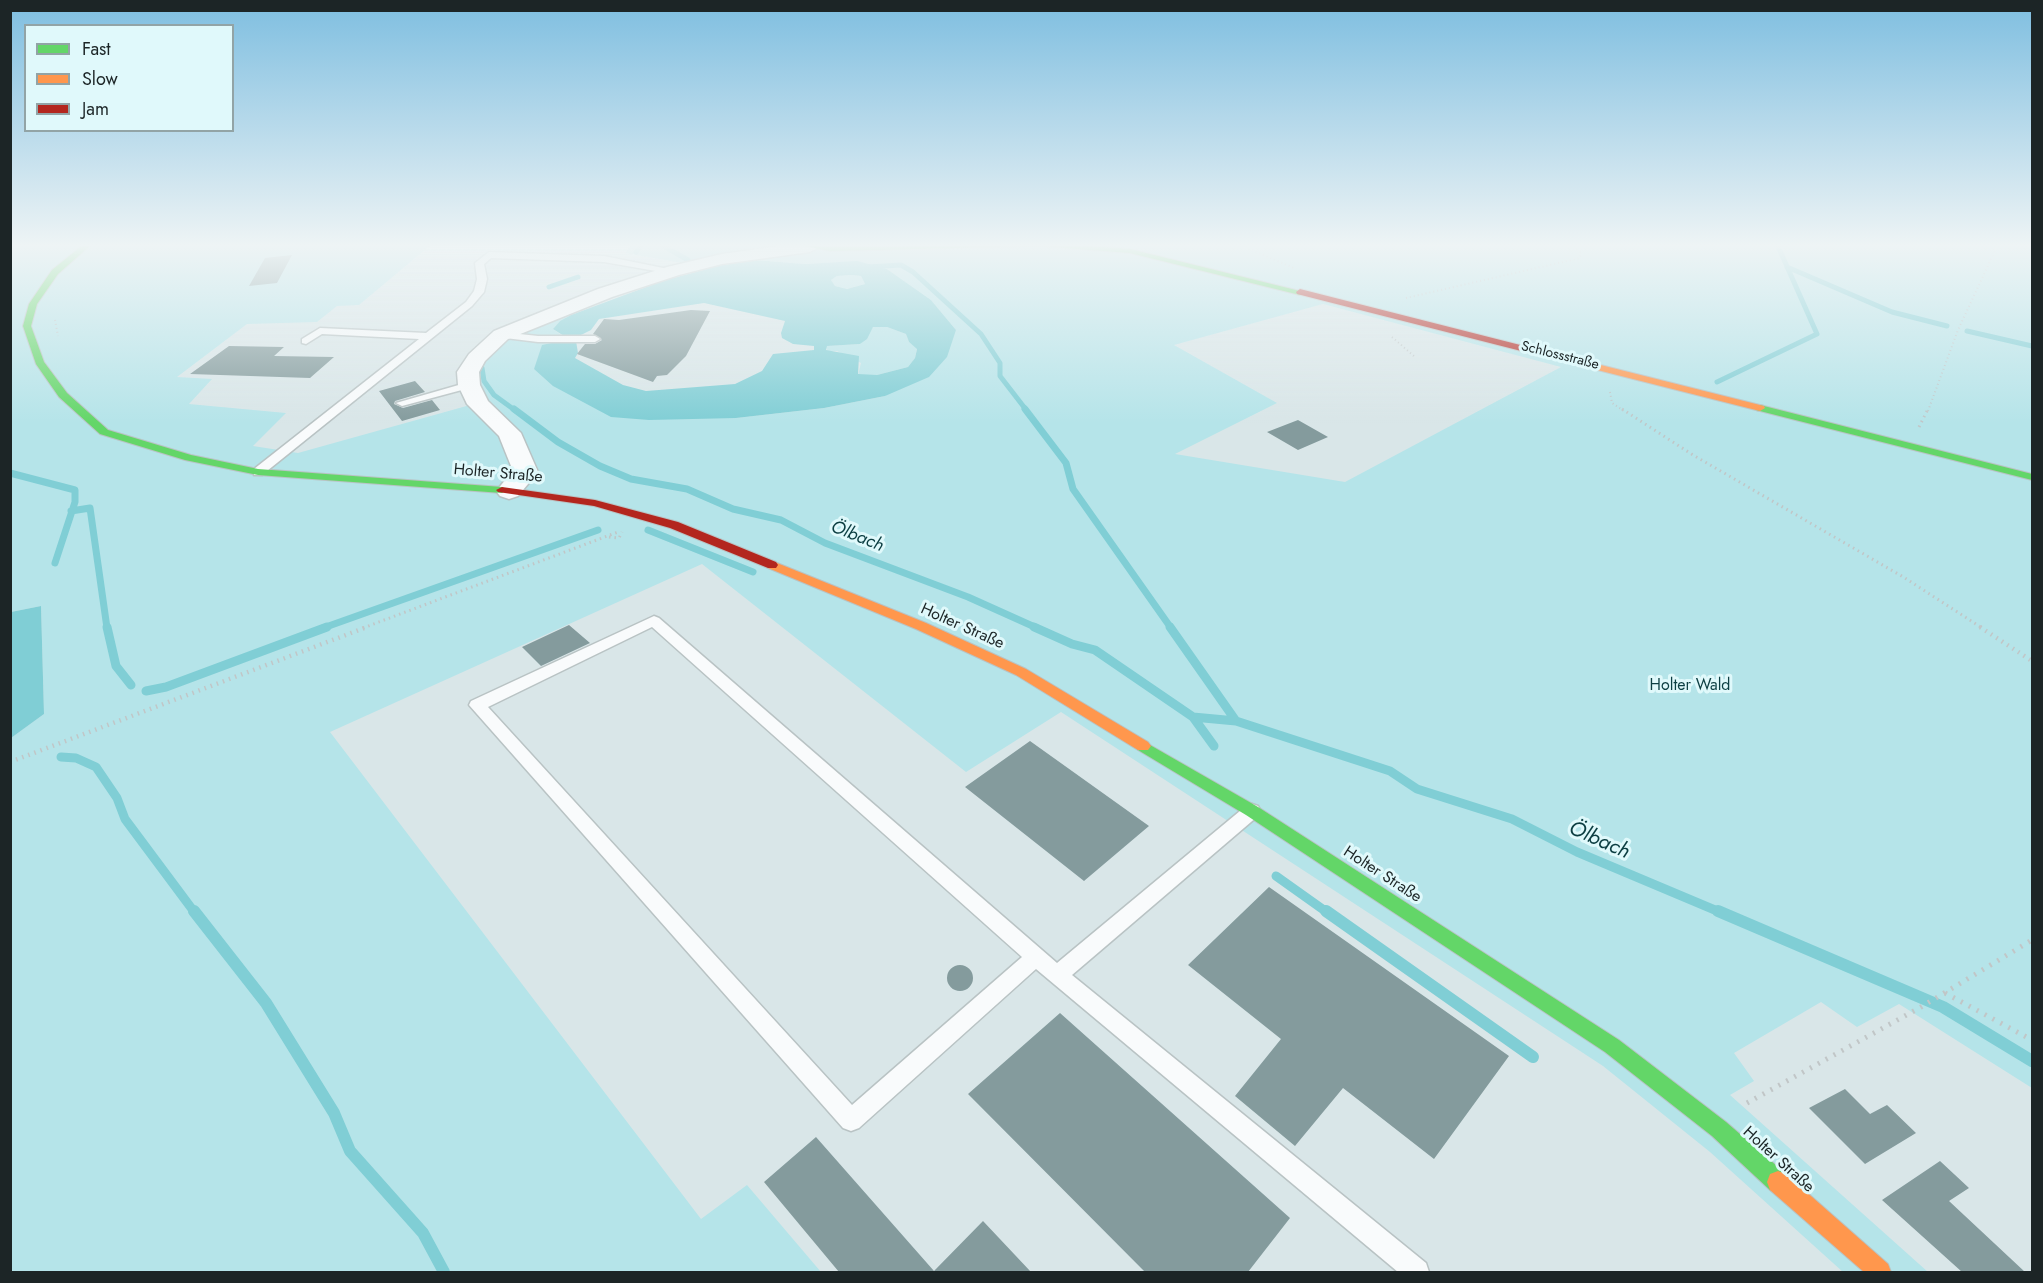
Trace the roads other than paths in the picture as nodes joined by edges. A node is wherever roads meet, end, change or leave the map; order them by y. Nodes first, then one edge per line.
1 (33, 304) edge
2 (469, 304) edge
3 (578, 304) edge
4 (1353, 304) edge
5 (501, 335) junction
6 (429, 336) junction
7 (595, 339) dead end
8 (306, 341) dead end
9 (469, 385) junction
10 (402, 403) dead end
11 (258, 472) junction
12 (2032, 477) edge
13 (509, 491) junction
14 (1252, 811) junction
15 (1036, 957) junction
16 (1058, 975) junction
17 (1417, 1272) edge
18 (1880, 1272) edge

1 - 11 street, Holter Straße
2 - 6 lane
3 - 5 street
4 - 12 street, Schlossstraße
5 - 7 lane
5 - 9 street
6 - 8 lane
6 - 11 lane
9 - 10 lane
9 - 13 street
11 - 13 street, Holter Straße
13 - 14 street, Holter Straße
14 - 16 lane
14 - 18 street, Holter Straße
15 - 15 lane
15 - 16 lane
16 - 17 lane

